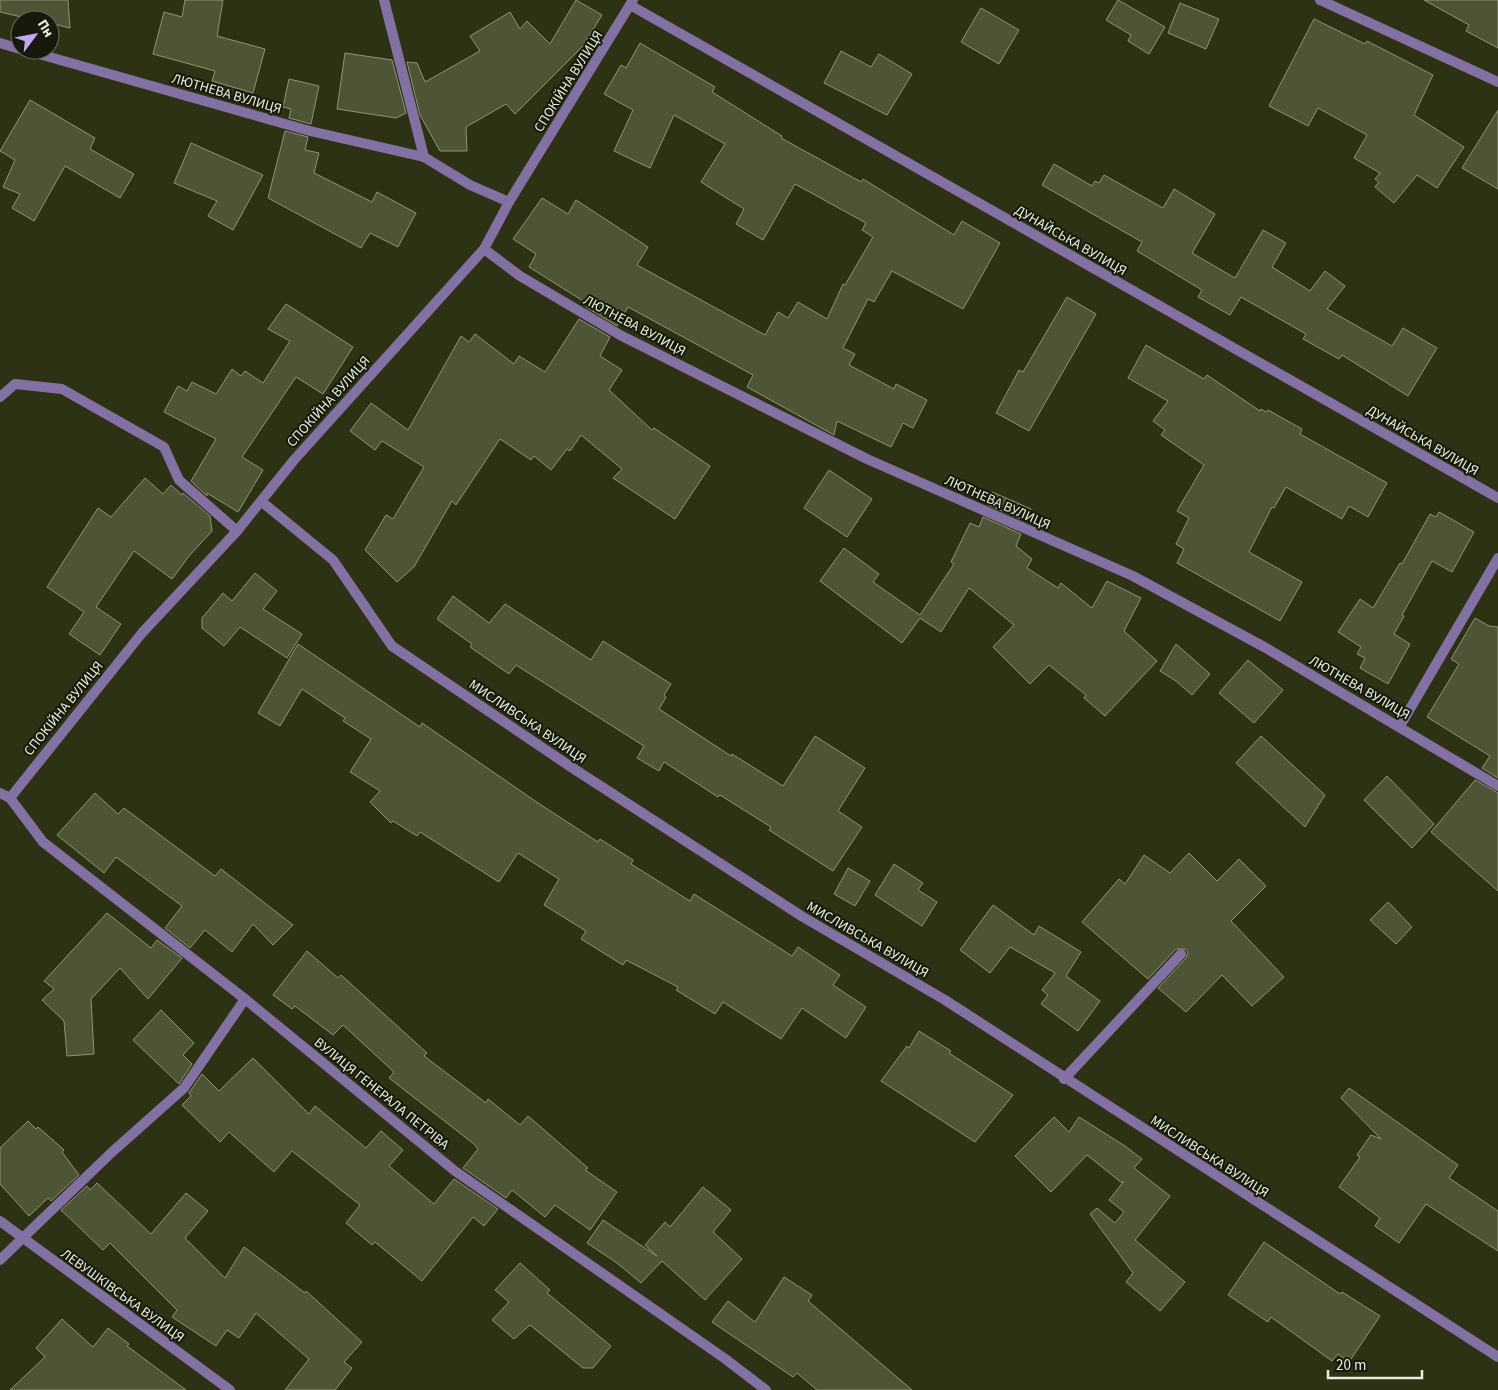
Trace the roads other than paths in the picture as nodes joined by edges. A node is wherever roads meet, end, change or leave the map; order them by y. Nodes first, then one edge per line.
1 (384, 0) edge
2 (1320, 0) edge
3 (632, 3) edge
4 (60, 60) edge
5 (1498, 82) edge
6 (424, 157) junction
7 (510, 202) junction
8 (484, 249) junction
9 (0, 397) edge
10 (1498, 498) edge
11 (262, 502) junction
12 (237, 531) junction
13 (1498, 558) edge
14 (1400, 726) junction
15 (1498, 786) edge
16 (0, 793) edge
17 (10, 798) junction
18 (1181, 954) dead end
19 (245, 999) junction
20 (1064, 1079) junction
21 (0, 1221) edge
22 (23, 1238) junction
23 (0, 1260) edge
24 (1498, 1357) edge
25 (230, 1390) edge
26 (766, 1390) edge

1 - 6 street
2 - 5 street
3 - 7 street, СПОКІЙНА ВУЛИЦЯ
3 - 10 street, ДУНАЙСЬКА ВУЛИЦЯ
4 - 6 street, ЛЮТНЕВА ВУЛИЦЯ
6 - 7 street, ЛЮТНЕВА ВУЛИЦЯ
7 - 8 street, СПОКІЙНА ВУЛИЦЯ
8 - 11 street, СПОКІЙНА ВУЛИЦЯ
8 - 14 street, ЛЮТНЕВА ВУЛИЦЯ
9 - 12 street
11 - 12 street, СПОКІЙНА ВУЛИЦЯ
11 - 20 street, МИСЛИВСЬКА ВУЛИЦЯ
12 - 17 street, СПОКІЙНА ВУЛИЦЯ
13 - 14 street
14 - 15 street, ЛЮТНЕВА ВУЛИЦЯ
16 - 17 street, ВУЛИЦЯ ГЕНЕРАЛА ПЕТРІВА
17 - 19 street, ВУЛИЦЯ ГЕНЕРАЛА ПЕТРІВА
18 - 20 street
19 - 22 street
19 - 26 street, ВУЛИЦЯ ГЕНЕРАЛА ПЕТРІВА
20 - 24 street, МИСЛИВСЬКА ВУЛИЦЯ
21 - 22 street, ЛЕВУШКІВСЬКА ВУЛИЦЯ
22 - 23 street
22 - 25 street, ЛЕВУШКІВСЬКА ВУЛИЦЯ

